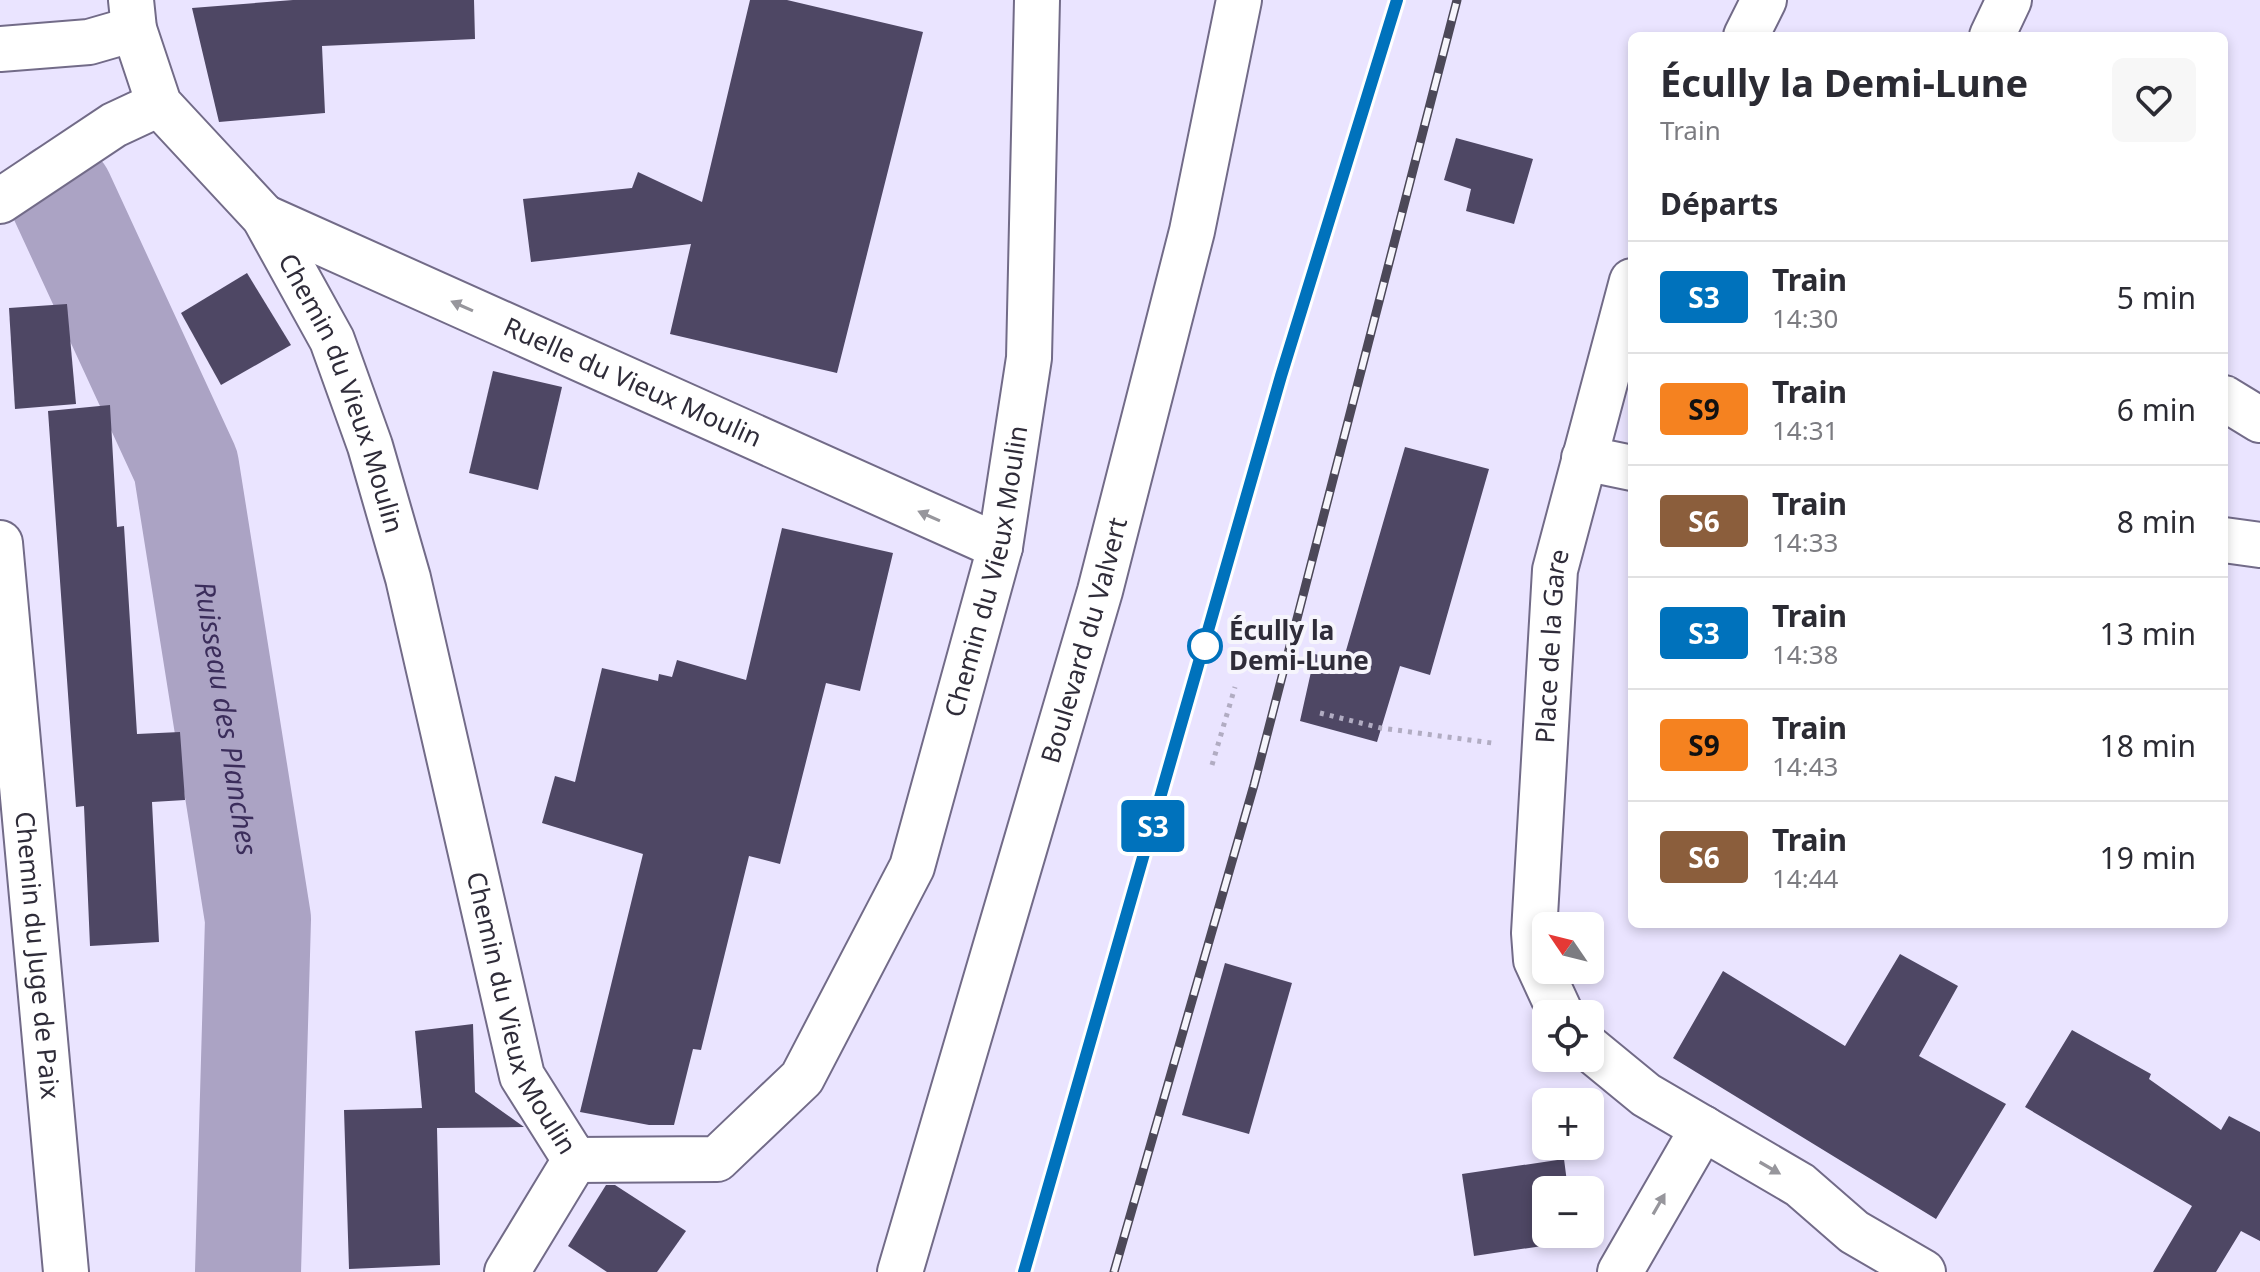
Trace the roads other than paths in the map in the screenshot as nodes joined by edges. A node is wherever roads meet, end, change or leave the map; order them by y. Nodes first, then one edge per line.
1 (1037, 0) edge
2 (1239, 0) edge
3 (1764, 0) edge
4 (2009, 0) edge
5 (132, 15) edge
6 (1748, 32) edge
7 (1994, 32) edge
8 (0, 49) edge
9 (159, 104) junction
10 (0, 201) edge
11 (264, 217) junction
12 (1628, 296) edge
13 (2228, 400) edge
14 (2260, 420) edge
15 (1584, 458) junction
16 (1628, 467) edge
17 (2228, 541) edge
18 (0, 543) edge
19 (2260, 545) edge
20 (1000, 547) junction
21 (1555, 1000) edge
22 (1604, 1060) edge
23 (1703, 1128) junction
24 (575, 1160) junction
25 (66, 1272) edge
26 (507, 1272) edge
27 (900, 1272) edge
28 (1620, 1272) edge
29 (1923, 1272) edge

1 - 20 street, Chemin du Vieux Moulin
2 - 27 street, Boulevard du Valvert
3 - 6 street
4 - 7 street
5 - 8 street
5 - 9 street, Chemin du Vieux Moulin
9 - 10 street
9 - 11 street, Chemin du Vieux Moulin
20 -> 11 street, Ruelle du Vieux Moulin
11 - 24 street, Chemin du Vieux Moulin
12 - 15 street, Place de la Gare
13 - 14 street
15 - 16 street
15 - 21 street, Place de la Gare
17 - 19 street
18 - 25 street, Chemin du Juge de Paix
20 - 24 street, Chemin du Vieux Moulin
22 - 23 street
28 -> 23 street
23 -> 29 street
24 - 26 street

